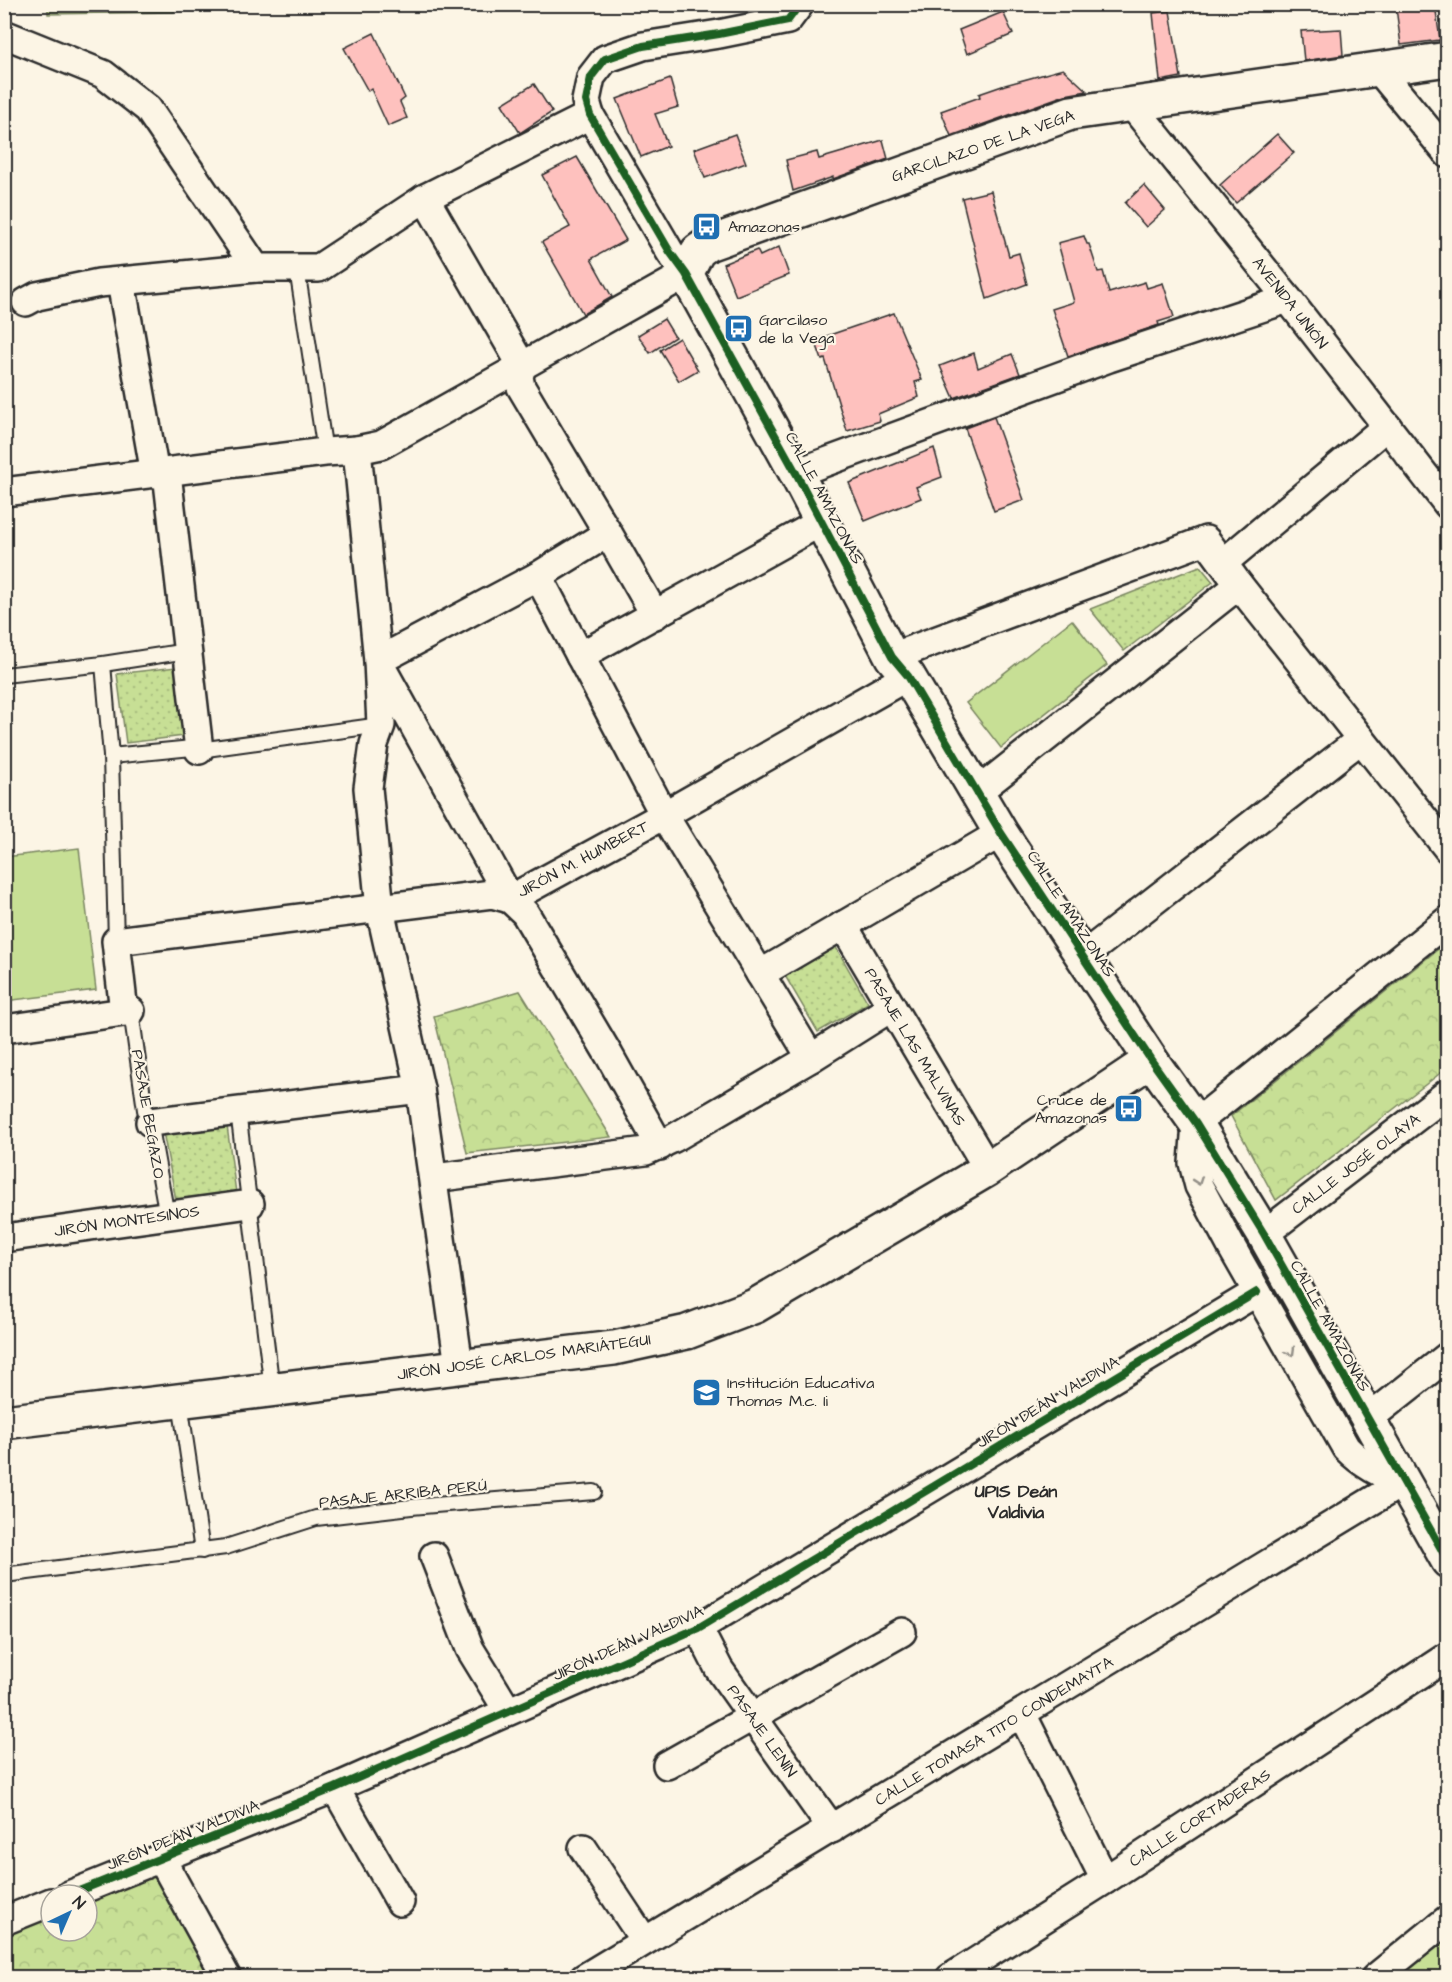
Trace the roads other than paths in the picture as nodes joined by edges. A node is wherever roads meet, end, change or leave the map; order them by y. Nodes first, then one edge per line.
1 (800, 4) edge
2 (4, 34) edge
3 (1448, 59) edge
4 (1378, 69) junction
5 (1131, 104) junction
6 (588, 108) junction
7 (1448, 154) edge
8 (425, 198) junction
9 (255, 268) junction
10 (297, 269) junction
11 (686, 274) junction
12 (121, 282) junction
13 (1288, 299) junction
14 (26, 302) dead end
15 (522, 366) junction
16 (1387, 426) junction
17 (357, 450) junction
18 (325, 452) junction
19 (796, 473) junction
20 (161, 474) junction
21 (4, 492) edge
22 (1448, 505) edge
23 (821, 522) junction
24 (608, 532) junction
25 (1223, 563) junction
26 (538, 576) junction
27 (1239, 585) junction
28 (655, 615) junction
29 (187, 651) junction
30 (580, 656) junction
31 (378, 661) junction
32 (103, 664) junction
33 (900, 667) junction
34 (4, 675) edge
35 (381, 725) junction
36 (1361, 739) junction
37 (199, 750) junction
38 (111, 756) junction
39 (976, 793) junction
40 (664, 815) junction
41 (1001, 833) junction
42 (1448, 849) edge
43 (510, 899) junction
44 (380, 909) junction
45 (1448, 920) edge
46 (843, 925) junction
47 (116, 941) junction
48 (1082, 957) junction
49 (760, 974) junction
50 (892, 1007) junction
51 (128, 1012) junction
52 (4, 1029) edge
53 (811, 1058) junction
54 (1151, 1060) junction
55 (420, 1089) junction
56 (1448, 1093) edge
57 (238, 1111) junction
58 (150, 1122) junction
59 (1196, 1123) junction
60 (660, 1146) junction
61 (988, 1169) junction
62 (434, 1178) junction
63 (250, 1204) junction
64 (167, 1216) junction
65 (1264, 1234) junction
66 (4, 1238) edge
67 (1257, 1292) junction
68 (1448, 1356) edge
69 (459, 1366) junction
70 (272, 1389) junction
71 (180, 1402) junction
72 (1367, 1420) junction
73 (4, 1422) edge
74 (1403, 1482) junction
75 (594, 1492) dead end
76 (202, 1551) junction
77 (434, 1556) dead end
78 (1448, 1561) edge
79 (4, 1575) edge
80 (698, 1628) junction
81 (902, 1632) dead end
82 (1448, 1656) edge
83 (508, 1711) junction
84 (1022, 1714) junction
85 (751, 1716) junction
86 (667, 1765) dead end
87 (335, 1788) junction
88 (832, 1829) junction
89 (583, 1848) dead end
90 (162, 1858) junction
91 (1105, 1880) junction
92 (99, 1883) edge
93 (400, 1902) dead end
94 (39, 1907) edge
95 (1448, 1919) edge
96 (4, 1921) edge
97 (644, 1940) junction
98 (227, 1977) edge
99 (584, 1977) edge
100 (950, 1977) edge
101 (1376, 1977) edge

1 - 6 street
2 - 9 street
3 - 4 street, GARCILAZO DE LA VEGA
4 - 5 street, GARCILAZO DE LA VEGA
4 - 7 street
5 - 11 street, GARCILAZO DE LA VEGA
5 - 13 street, AVENIDA UNIÓN
6 - 8 street
6 - 11 street
8 - 10 street
8 - 15 street
9 - 10 street
9 - 12 street
10 - 18 lane
11 - 15 street
11 - 19 street, CALLE AMAZONAS
12 - 14 street
12 - 20 street
13 - 16 street, AVENIDA UNIÓN
13 - 19 street
15 - 17 street
15 - 24 street
16 - 22 street, AVENIDA UNIÓN
16 - 25 street
17 - 18 street
17 - 31 street
18 - 20 street
19 - 23 street, CALLE AMAZONAS
20 - 21 street
20 - 29 street
23 - 28 street
23 - 33 street, CALLE AMAZONAS
24 - 26 street
24 - 28 street
25 - 27 street
25 - 33 street, JIRÓN M. HUMBERT
26 - 30 street
26 - 31 street
27 - 36 street
27 - 39 street
28 - 30 street
29 - 32 lane
29 - 37 street
30 - 40 street
31 - 35 street
31 - 43 street
32 - 34 lane
32 - 38 lane
33 - 39 street, CALLE AMAZONAS
33 - 40 street, JIRÓN M. HUMBERT
35 - 37 lane
35 - 44 street
36 - 42 street
36 - 48 street
37 - 38 lane
38 - 47 lane
39 - 41 street, CALLE AMAZONAS
40 - 43 street, JIRÓN M. HUMBERT
40 - 49 street
41 - 46 street
41 - 48 street, CALLE AMAZONAS
43 - 44 street, JIRÓN M. HUMBERT
43 - 60 street
44 - 47 street, JIRÓN M. HUMBERT
44 - 55 street
45 - 59 street
46 - 49 street
46 - 50 street, PASAJE LAS MALVINAS
47 - 51 street, PASAJE BEGAZO
48 - 54 street, CALLE AMAZONAS
49 - 53 street
50 - 53 street
50 - 61 street, PASAJE LAS MALVINAS
51 - 52 street
51 - 58 lane, PASAJE BEGAZO
53 - 60 street
54 - 59 street, CALLE AMAZONAS
54 - 61 street, JIRÓN JOSÉ CARLOS MARIÁTEGUI
55 - 57 street
55 - 62 street
56 - 65 street, CALLE JOSÉ OLAYA
57 - 58 street
57 - 63 lane
58 - 64 lane, PASAJE BEGAZO
59 - 65 street, CALLE AMAZONAS
59 -> 67 street
60 - 62 street
61 - 69 street, JIRÓN JOSÉ CARLOS MARIÁTEGUI
62 - 69 street
63 - 64 street, JIRÓN MONTESINOS
63 - 70 lane
64 - 66 street, JIRÓN MONTESINOS
65 - 72 street, CALLE AMAZONAS
67 -> 74 street
67 - 80 street, JIRÓN DEÁN VALDIVIA
68 - 72 street
69 - 70 street, JIRÓN JOSÉ CARLOS MARIÁTEGUI
70 - 71 street, JIRÓN JOSÉ CARLOS MARIÁTEGUI
71 - 73 street, JIRÓN JOSÉ CARLOS MARIÁTEGUI
71 - 76 lane
72 - 74 street, CALLE AMAZONAS
74 - 78 street, CALLE AMAZONAS
74 - 84 street, CALLE TOMASA TITO CONDEMAYTA
75 - 76 lane, PASAJE ARRIBA PERÚ
76 - 79 lane, PASAJE ARRIBA PERÚ
77 - 83 street
80 - 83 street, JIRÓN DEÁN VALDIVIA
80 - 85 street, PASAJE LENÍN
81 - 85 street
82 - 91 street, CALLE CORTADERAS
83 - 87 street, JIRÓN DEÁN VALDIVIA
84 - 88 street, CALLE TOMASA TITO CONDEMAYTA
84 - 91 street
85 - 86 street
85 - 88 street, PASAJE LENÍN
87 - 90 street, JIRÓN DEÁN VALDIVIA
87 - 93 street
88 - 97 street, CALLE TOMASA TITO CONDEMAYTA
89 - 97 street
90 - 92 street, JIRÓN DEÁN VALDIVIA
90 - 98 street
91 - 100 street, CALLE CORTADERAS
94 - 96 street
95 - 101 street
97 - 99 street, CALLE TOMASA TITO CONDEMAYTA

